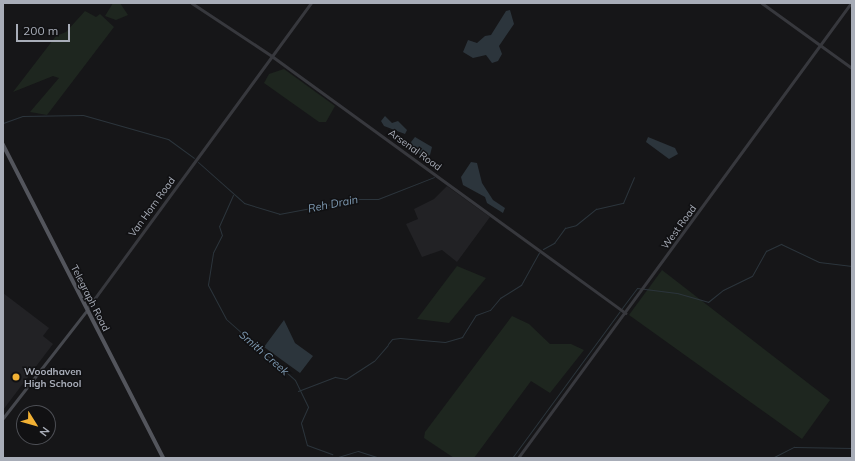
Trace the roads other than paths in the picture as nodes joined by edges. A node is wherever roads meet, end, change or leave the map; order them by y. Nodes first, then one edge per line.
1 (192, 3) edge
2 (312, 3) edge
3 (762, 3) edge
4 (851, 3) edge
5 (820, 46) junction
6 (272, 56) junction
7 (852, 68) edge
8 (3, 144) edge
9 (87, 310) junction
10 (626, 313) junction
11 (3, 418) edge
12 (164, 458) edge
13 (518, 458) edge

1 - 6 street, Arsenal Road
2 - 6 street, Van Horn Road
3 - 5 street
4 - 5 street, West Road
5 - 7 street
5 - 10 street, West Road
6 - 9 street, Van Horn Road
6 - 10 street, Arsenal Road
8 - 9 main road, Telegraph Road
9 - 11 main road, Van Horn Road
9 - 12 main road, Telegraph Road
10 - 13 street, West Road

